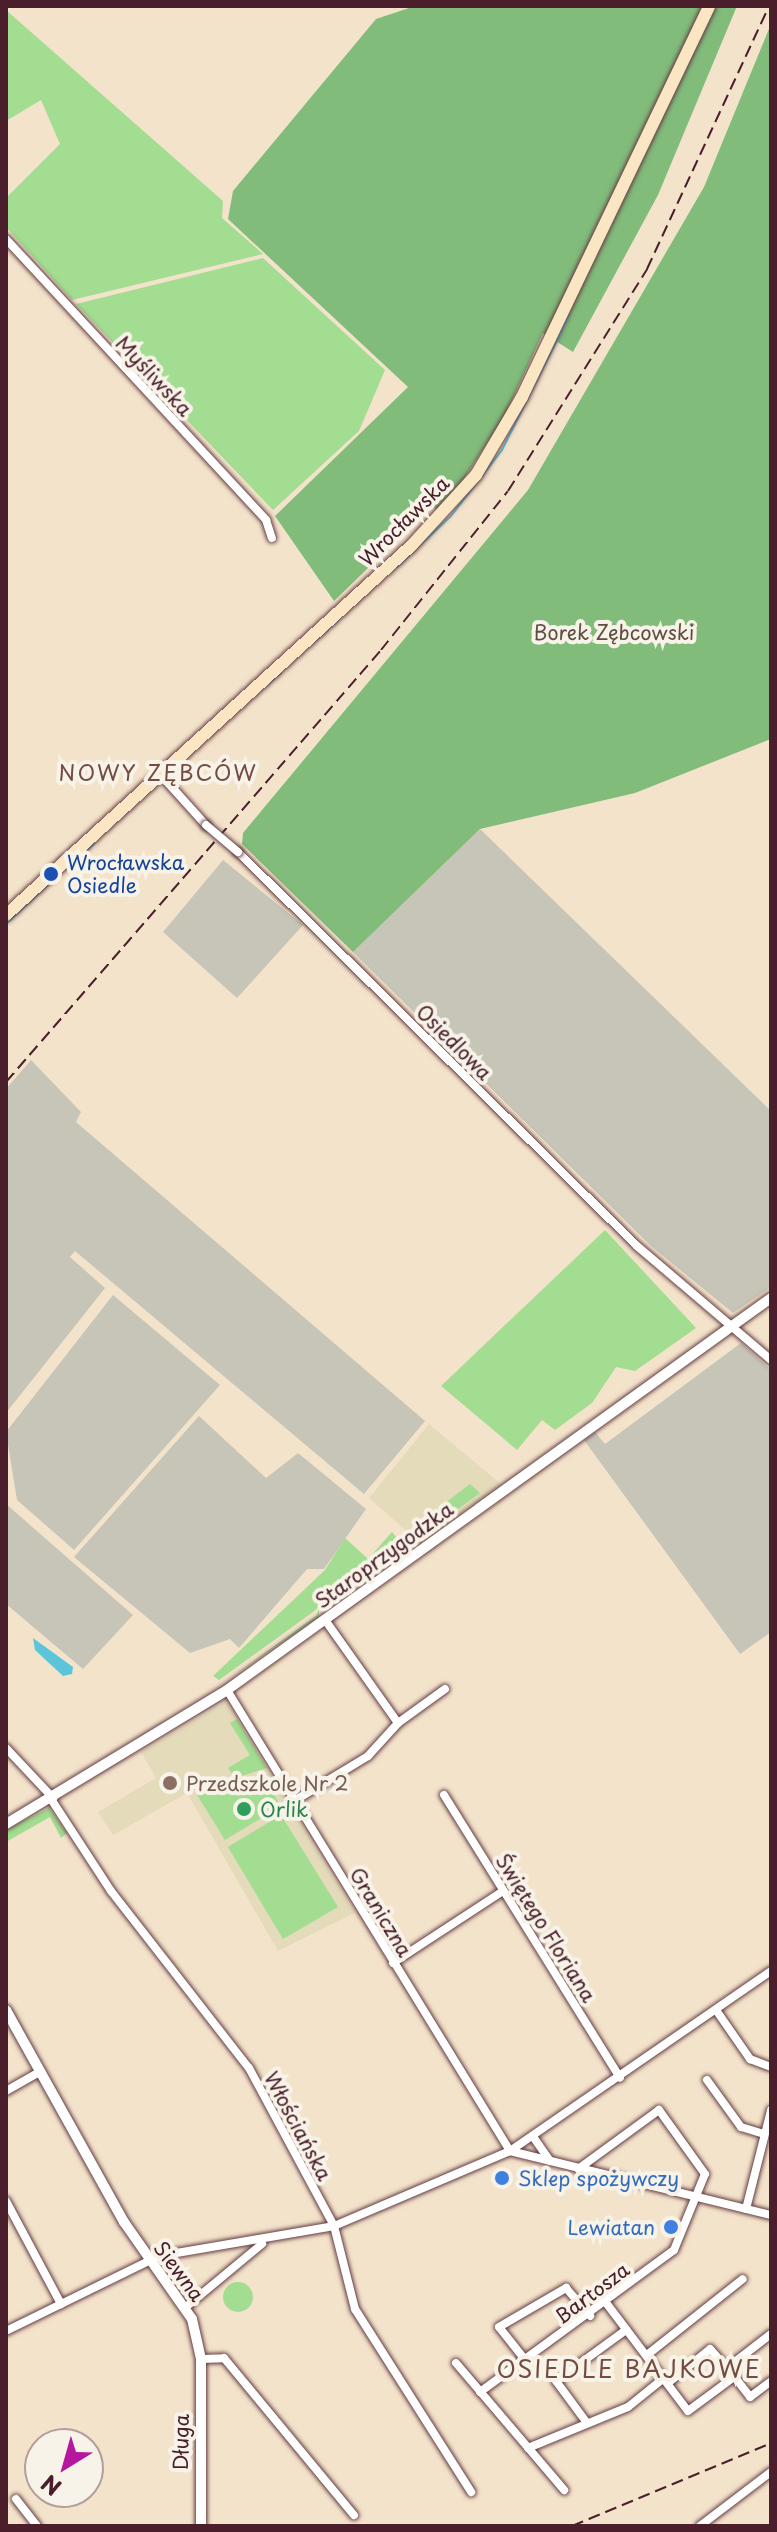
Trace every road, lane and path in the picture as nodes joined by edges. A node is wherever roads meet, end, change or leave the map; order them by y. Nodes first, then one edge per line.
1 (709, 6) edge
2 (6, 239) edge
3 (272, 538) dead end
4 (160, 774) junction
5 (6, 915) edge
6 (771, 1298) edge
7 (732, 1325) junction
8 (771, 1360) edge
9 (325, 1620) junction
10 (445, 1689) dead end
11 (227, 1690) junction
12 (398, 1723) junction
13 (6, 1748) edge
14 (444, 1795) dead end
15 (52, 1799) junction
16 (294, 1801) junction
17 (6, 1824) edge
18 (503, 1891) junction
19 (393, 1963) junction
20 (771, 1971) edge
21 (6, 2010) edge
22 (716, 2010) junction
23 (771, 2067) edge
24 (41, 2071) junction
25 (620, 2078) junction
26 (707, 2080) dead end
27 (6, 2091) edge
28 (771, 2110) edge
29 (770, 2121) edge
30 (550, 2129) junction
31 (764, 2134) junction
32 (531, 2140) junction
33 (545, 2147) junction
34 (510, 2151) junction
35 (532, 2157) junction
36 (550, 2161) junction
37 (578, 2169) junction
38 (696, 2197) junction
39 (6, 2201) edge
40 (746, 2209) junction
41 (771, 2215) edge
42 (334, 2226) junction
43 (262, 2244) junction
44 (173, 2253) junction
45 (148, 2260) junction
46 (743, 2279) dead end
47 (165, 2280) junction
48 (61, 2304) junction
49 (607, 2304) junction
50 (186, 2307) junction
51 (590, 2316) junction
52 (626, 2330) junction
53 (6, 2331) edge
54 (771, 2334) edge
55 (647, 2355) junction
56 (201, 2359) junction
57 (526, 2361) junction
58 (456, 2363) dead end
59 (727, 2368) junction
60 (734, 2377) junction
61 (666, 2380) junction
62 (771, 2381) edge
63 (480, 2392) junction
64 (587, 2423) junction
65 (528, 2448) junction
66 (771, 2472) edge
67 (564, 2490) dead end
68 (471, 2492) dead end
69 (16, 2499) dead end
70 (354, 2515) dead end
71 (37, 2526) edge
72 (201, 2526) edge
73 (700, 2526) edge

1 - 4 main road, Wrocławska
2 - 3 street, Myśliwska
4 - 5 main road, Wrocławska
4 - 7 street, Osiedlowa, bridge
6 - 7 street, Staroprzygodzka
7 - 8 street, Osiedlowa
7 - 9 street, Staroprzygodzka
9 - 11 street, Staroprzygodzka
9 - 12 street
10 - 12 street
11 - 15 street, Staroprzygodzka
11 - 16 street, Graniczna
12 - 16 street
13 - 15 street, Włościańska
14 - 18 street, Świętego Floriana
15 - 17 street, Staroprzygodzka
15 - 42 street, Włościańska
16 - 19 street, Graniczna
18 - 19 street
18 - 25 street, Świętego Floriana
19 - 34 street, Graniczna
20 - 22 street
21 - 24 street, Siewna
22 - 23 street
22 - 25 street
24 - 27 street
24 - 45 street, Siewna
25 - 30 street
26 - 31 street
28 - 29 street
29 - 31 street
30 - 32 street
30 - 33 street
31 - 40 street
32 - 33 street
32 - 34 street
32 - 35 street
33 - 35 street
33 - 36 street
34 - 35 street
34 - 42 street
35 - 36 street
36 - 37 street
37 - 38 street
37 - 38 street
38 - 40 street
38 - 49 street, Bartosza
39 - 48 street
40 - 41 street
42 - 43 street
42 - 68 street, Włościańska
43 - 44 street
43 - 50 street
44 - 45 street
44 - 47 street
45 - 47 street, Siewna
45 - 48 street
46 - 55 street
47 - 50 street, Siewna
48 - 53 street
49 - 51 street, Bartosza
49 - 52 street
50 - 56 street, Siewna
51 - 57 street, Bartosza
51 - 57 street
52 - 55 street
52 - 64 street
54 - 59 street
55 - 61 street
56 - 70 street
56 - 72 street, Długa
57 - 63 street, Bartosza
58 - 63 street
59 - 60 street
59 - 61 street
60 - 61 street
60 - 62 street
61 - 64 street
63 - 65 street
64 - 65 street
65 - 67 street
66 - 73 street
69 - 71 street

